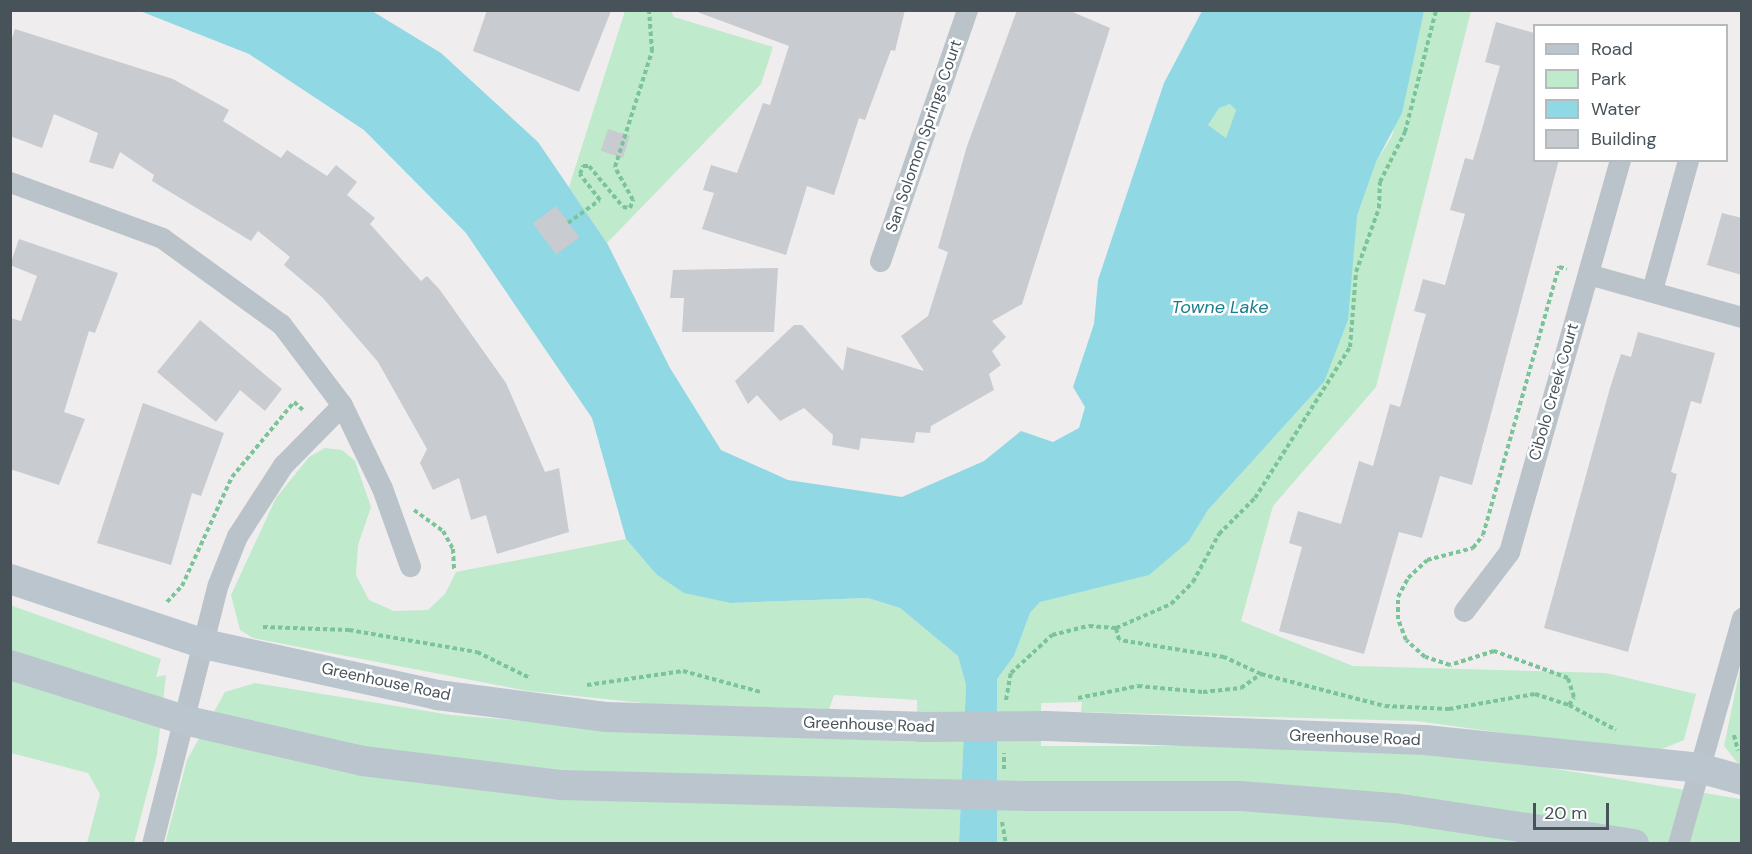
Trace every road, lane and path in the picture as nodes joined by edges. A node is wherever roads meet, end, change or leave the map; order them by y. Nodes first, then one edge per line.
1 (649, 10) edge
2 (967, 10) edge
3 (1436, 10) edge
4 (1619, 162) edge
5 (1687, 162) edge
6 (10, 182) edge
7 (568, 223) dead end
8 (880, 261) dead end
9 (1587, 274) junction
10 (1652, 290) junction
11 (1742, 317) edge
12 (342, 405) junction
13 (321, 426) junction
14 (410, 566) dead end
15 (10, 579) edge
16 (157, 602) dead end
17 (166, 603) junction
18 (1464, 611) dead end
19 (1742, 618) edge
20 (256, 627) dead end
21 (207, 630) junction
22 (10, 665) edge
23 (534, 680) dead end
24 (576, 687) dead end
25 (771, 696) dead end
26 (184, 720) junction
27 (1046, 726) junction
28 (1732, 727) dead end
29 (1742, 756) edge
30 (1699, 768) junction
31 (1742, 780) edge
32 (152, 843) edge
33 (1634, 843) edge
34 (1677, 843) edge

1 - 7 path
2 - 8 street, San Solomon Springs Court
3 - 27 path
4 - 9 street, Cibolo Creek Court
5 - 10 street
6 - 12 street
9 - 10 street
9 - 18 street, Cibolo Creek Court
10 - 11 street
12 - 13 street
12 - 14 street
13 - 17 path
13 - 21 street
15 - 21 main road, Greenhouse Road
16 - 17 path
17 - 21 path
19 - 30 street
20 - 23 path
21 - 26 street
21 - 27 main road, Greenhouse Road, bridge
22 - 26 main road
24 - 25 path
26 - 32 street
26 - 33 main road, bridge
27 - 30 main road, Greenhouse Road
28 - 29 path
30 - 31 main road, Greenhouse Road
30 - 34 street

